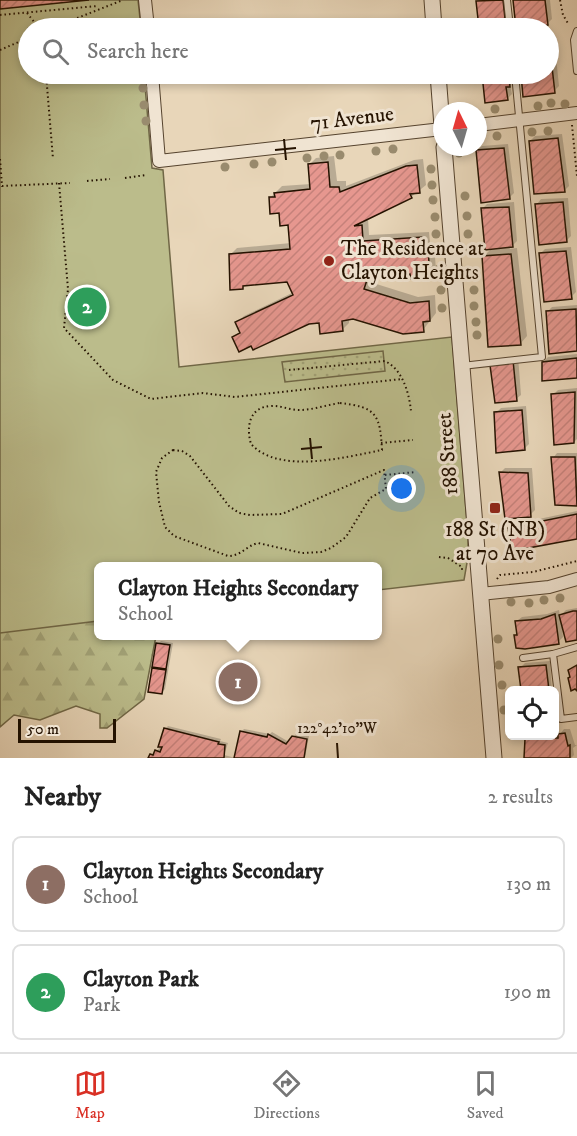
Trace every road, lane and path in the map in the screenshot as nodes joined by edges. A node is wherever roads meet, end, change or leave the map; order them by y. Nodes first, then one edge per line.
1 (97, 0) edge
2 (123, 0) edge
3 (146, 0) edge
4 (432, 0) edge
5 (507, 0) edge
6 (560, 0) edge
7 (97, 8) junction
8 (27, 13) junction
9 (0, 15) edge
10 (31, 18) edge
11 (74, 18) edge
12 (147, 18) edge
13 (433, 18) edge
14 (509, 18) edge
15 (571, 27) dead end
16 (577, 32) edge
17 (18, 42) edge
18 (0, 50) edge
19 (577, 71) edge
20 (47, 84) edge
21 (153, 84) edge
22 (439, 84) edge
23 (516, 84) edge
24 (440, 102) edge
25 (574, 118) edge
26 (520, 120) junction
27 (487, 124) edge
28 (433, 129) edge
29 (445, 156) edge
30 (0, 159) edge
31 (53, 159) dead end
32 (54, 176) dead end
33 (146, 176) dead end
34 (577, 176) edge
35 (125, 178) dead end
36 (110, 179) dead end
37 (87, 181) dead end
38 (57, 183) junction
39 (70, 183) dead end
40 (1, 186) edge
41 (462, 366) junction
42 (288, 370) dead end
43 (402, 379) junction
44 (411, 411) dead end
45 (413, 440) dead end
46 (381, 443) junction
47 (416, 472) dead end
48 (385, 475) junction
49 (438, 557) dead end
50 (577, 561) edge
51 (462, 571) dead end
52 (497, 579) dead end
53 (577, 579) edge
54 (480, 594) junction
55 (577, 647) edge
56 (553, 654) junction
57 (523, 658) dead end
58 (555, 686) edge
59 (577, 717) edge
60 (559, 719) edge
61 (494, 758) edge

1 - 7 path
2 - 7 path
3 - 12 street
4 - 13 street
5 - 14 lane
6 - 15 path
7 - 8 path
7 - 11 path
8 - 9 path
8 - 10 path
16 - 19 lane
17 - 18 path
20 - 31 path
21 - 28 street, 71 Avenue
22 - 24 street
23 - 26 lane
25 - 26 street
25 - 34 path
26 - 27 street
26 - 41 lane
29 - 41 street, 188 Street
30 - 40 path
32 - 38 path
33 - 35 path
36 - 37 path
38 - 39 path
38 - 40 path
38 - 43 path
41 - 54 street, 188 Street
42 - 43 path
43 - 44 path
45 - 46 path
46 - 46 path
47 - 48 path
48 - 48 path
49 - 51 path
50 - 52 path
53 - 54 street
54 - 61 street, 188 Street
55 - 56 lane
56 - 57 lane
56 - 58 lane
59 - 60 lane

